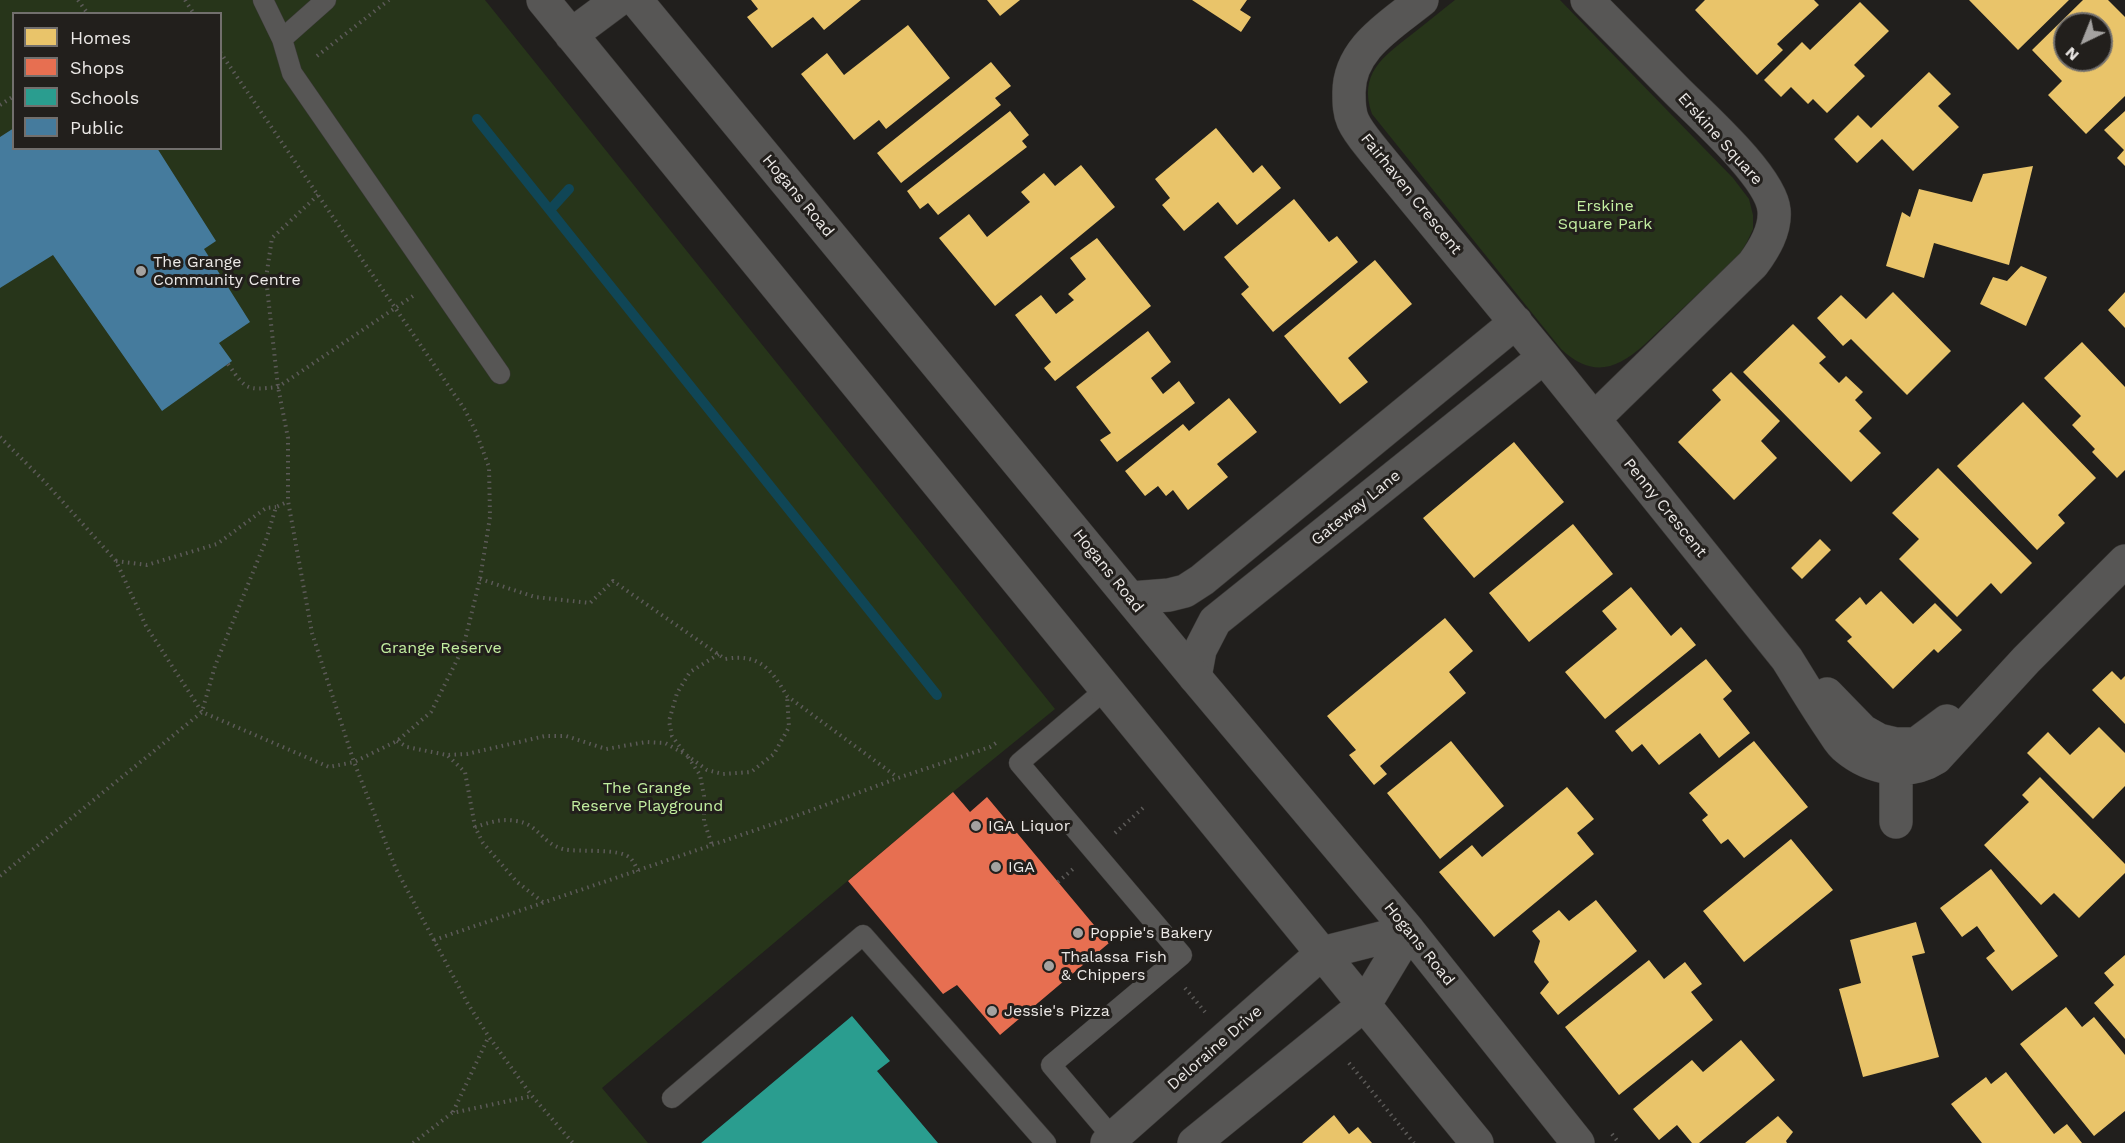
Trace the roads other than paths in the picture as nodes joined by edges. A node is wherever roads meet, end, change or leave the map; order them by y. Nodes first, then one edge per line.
1 (264, 0) edge
2 (326, 0) edge
3 (543, 0) edge
4 (618, 0) edge
5 (636, 0) edge
6 (1422, 0) edge
7 (1587, 0) edge
8 (571, 35) junction
9 (282, 39) junction
10 (1516, 322) junction
11 (1544, 357) junction
12 (500, 374) dead end
13 (1594, 419) junction
14 (2125, 561) edge
15 (1131, 598) junction
16 (1195, 678) junction
17 (1106, 689) junction
18 (1896, 757) junction
19 (1896, 822) dead end
20 (1409, 931) junction
21 (1322, 953) junction
22 (1365, 1004) junction
23 (672, 1098) dead end
24 (1113, 1141) edge
25 (1046, 1143) edge
26 (1194, 1143) edge
27 (1477, 1143) edge
28 (1578, 1143) edge

1 - 9 lane
2 - 9 lane
3 - 8 street
4 - 8 street
5 - 15 street, Hogans Road
6 - 10 street, Fairhaven Crescent
7 - 13 street, Erskine Square
8 - 17 street
9 - 12 lane
10 - 11 street, Fairhaven Crescent
10 - 15 street
11 - 13 street, Penny Crescent
11 - 16 street, Gateway Lane
13 - 18 street, Penny Crescent
14 - 18 street, Penny Crescent
15 - 16 street, Hogans Road
16 - 20 street, Hogans Road
17 - 21 street
17 - 24 lane
18 - 19 street
20 - 21 street
20 - 22 street
20 - 28 street, Hogans Road
21 - 22 street
21 - 24 street, Deloraine Drive
22 - 26 street
22 - 27 street
23 - 25 lane

